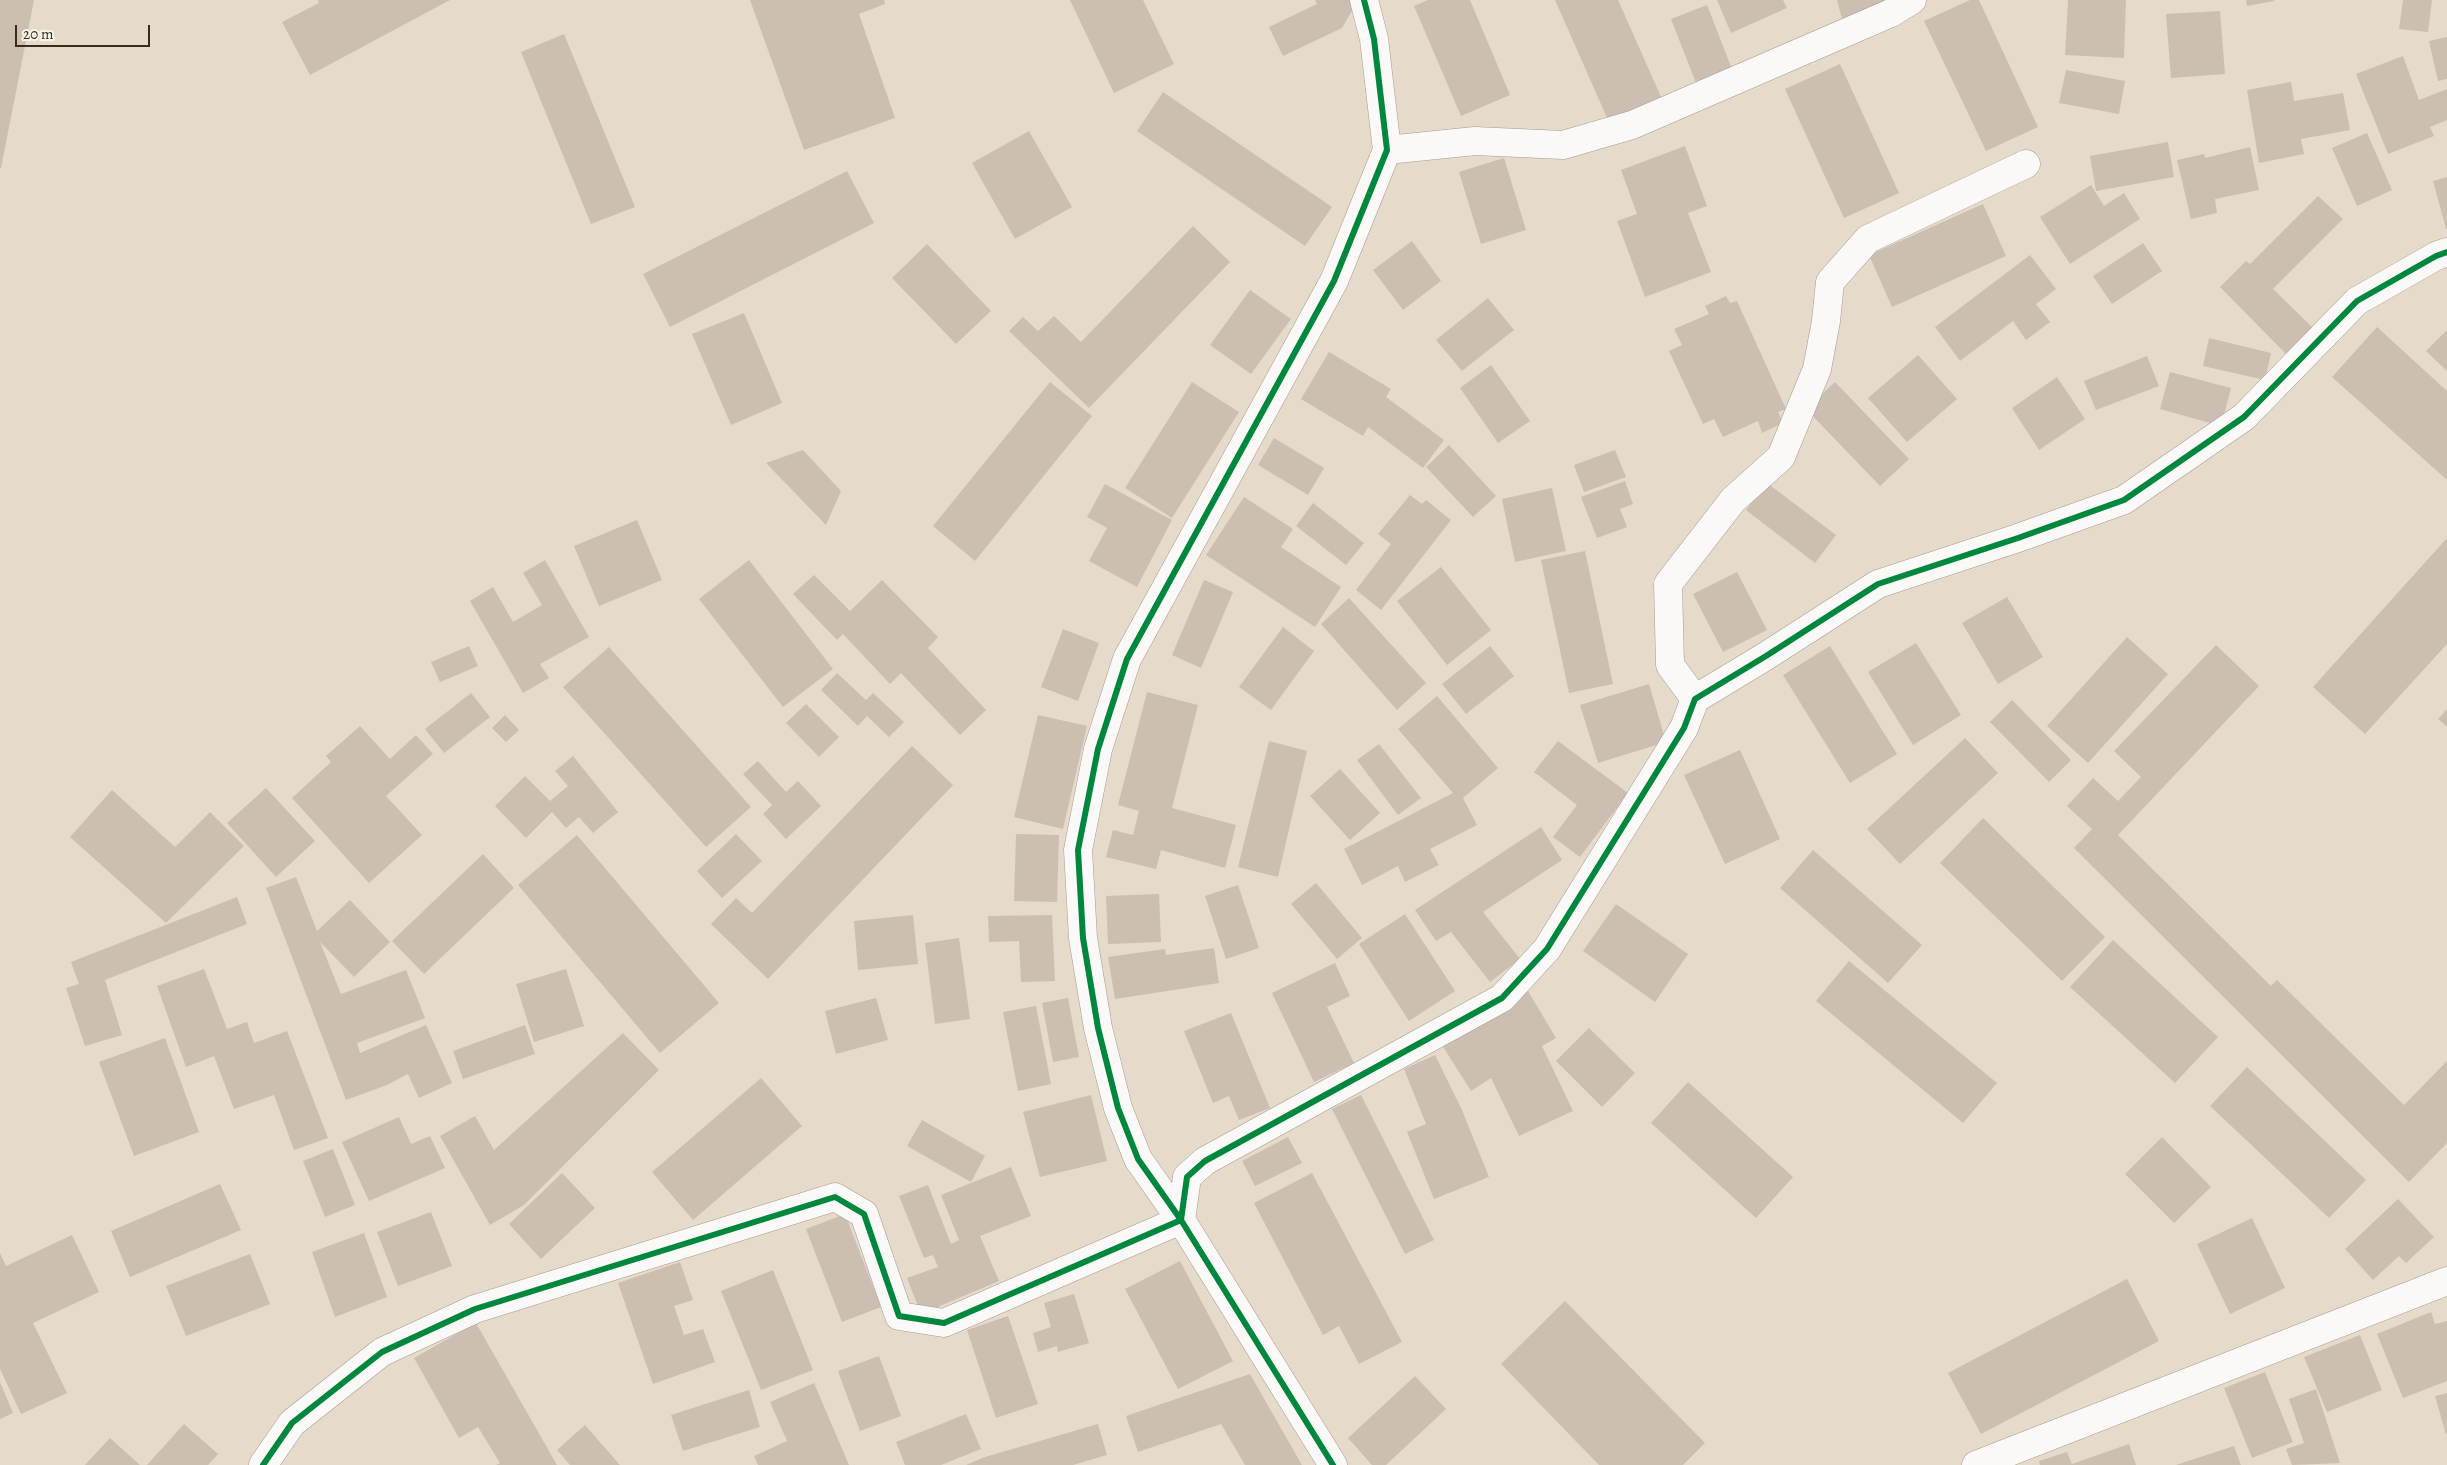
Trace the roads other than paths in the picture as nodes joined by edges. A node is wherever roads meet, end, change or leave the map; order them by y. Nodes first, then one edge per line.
1 (1364, 0) edge
2 (1912, 0) edge
3 (1387, 150) junction
4 (2026, 164) dead end
5 (2447, 252) edge
6 (1695, 699) junction
7 (1181, 1220) junction
8 (2447, 1280) edge
9 (263, 1465) edge
10 (1334, 1465) edge
11 (1976, 1465) edge

1 - 3 street
2 - 3 street
3 - 7 street
4 - 6 street
5 - 6 street
6 - 7 street
7 - 9 street
7 - 10 street
8 - 11 street

